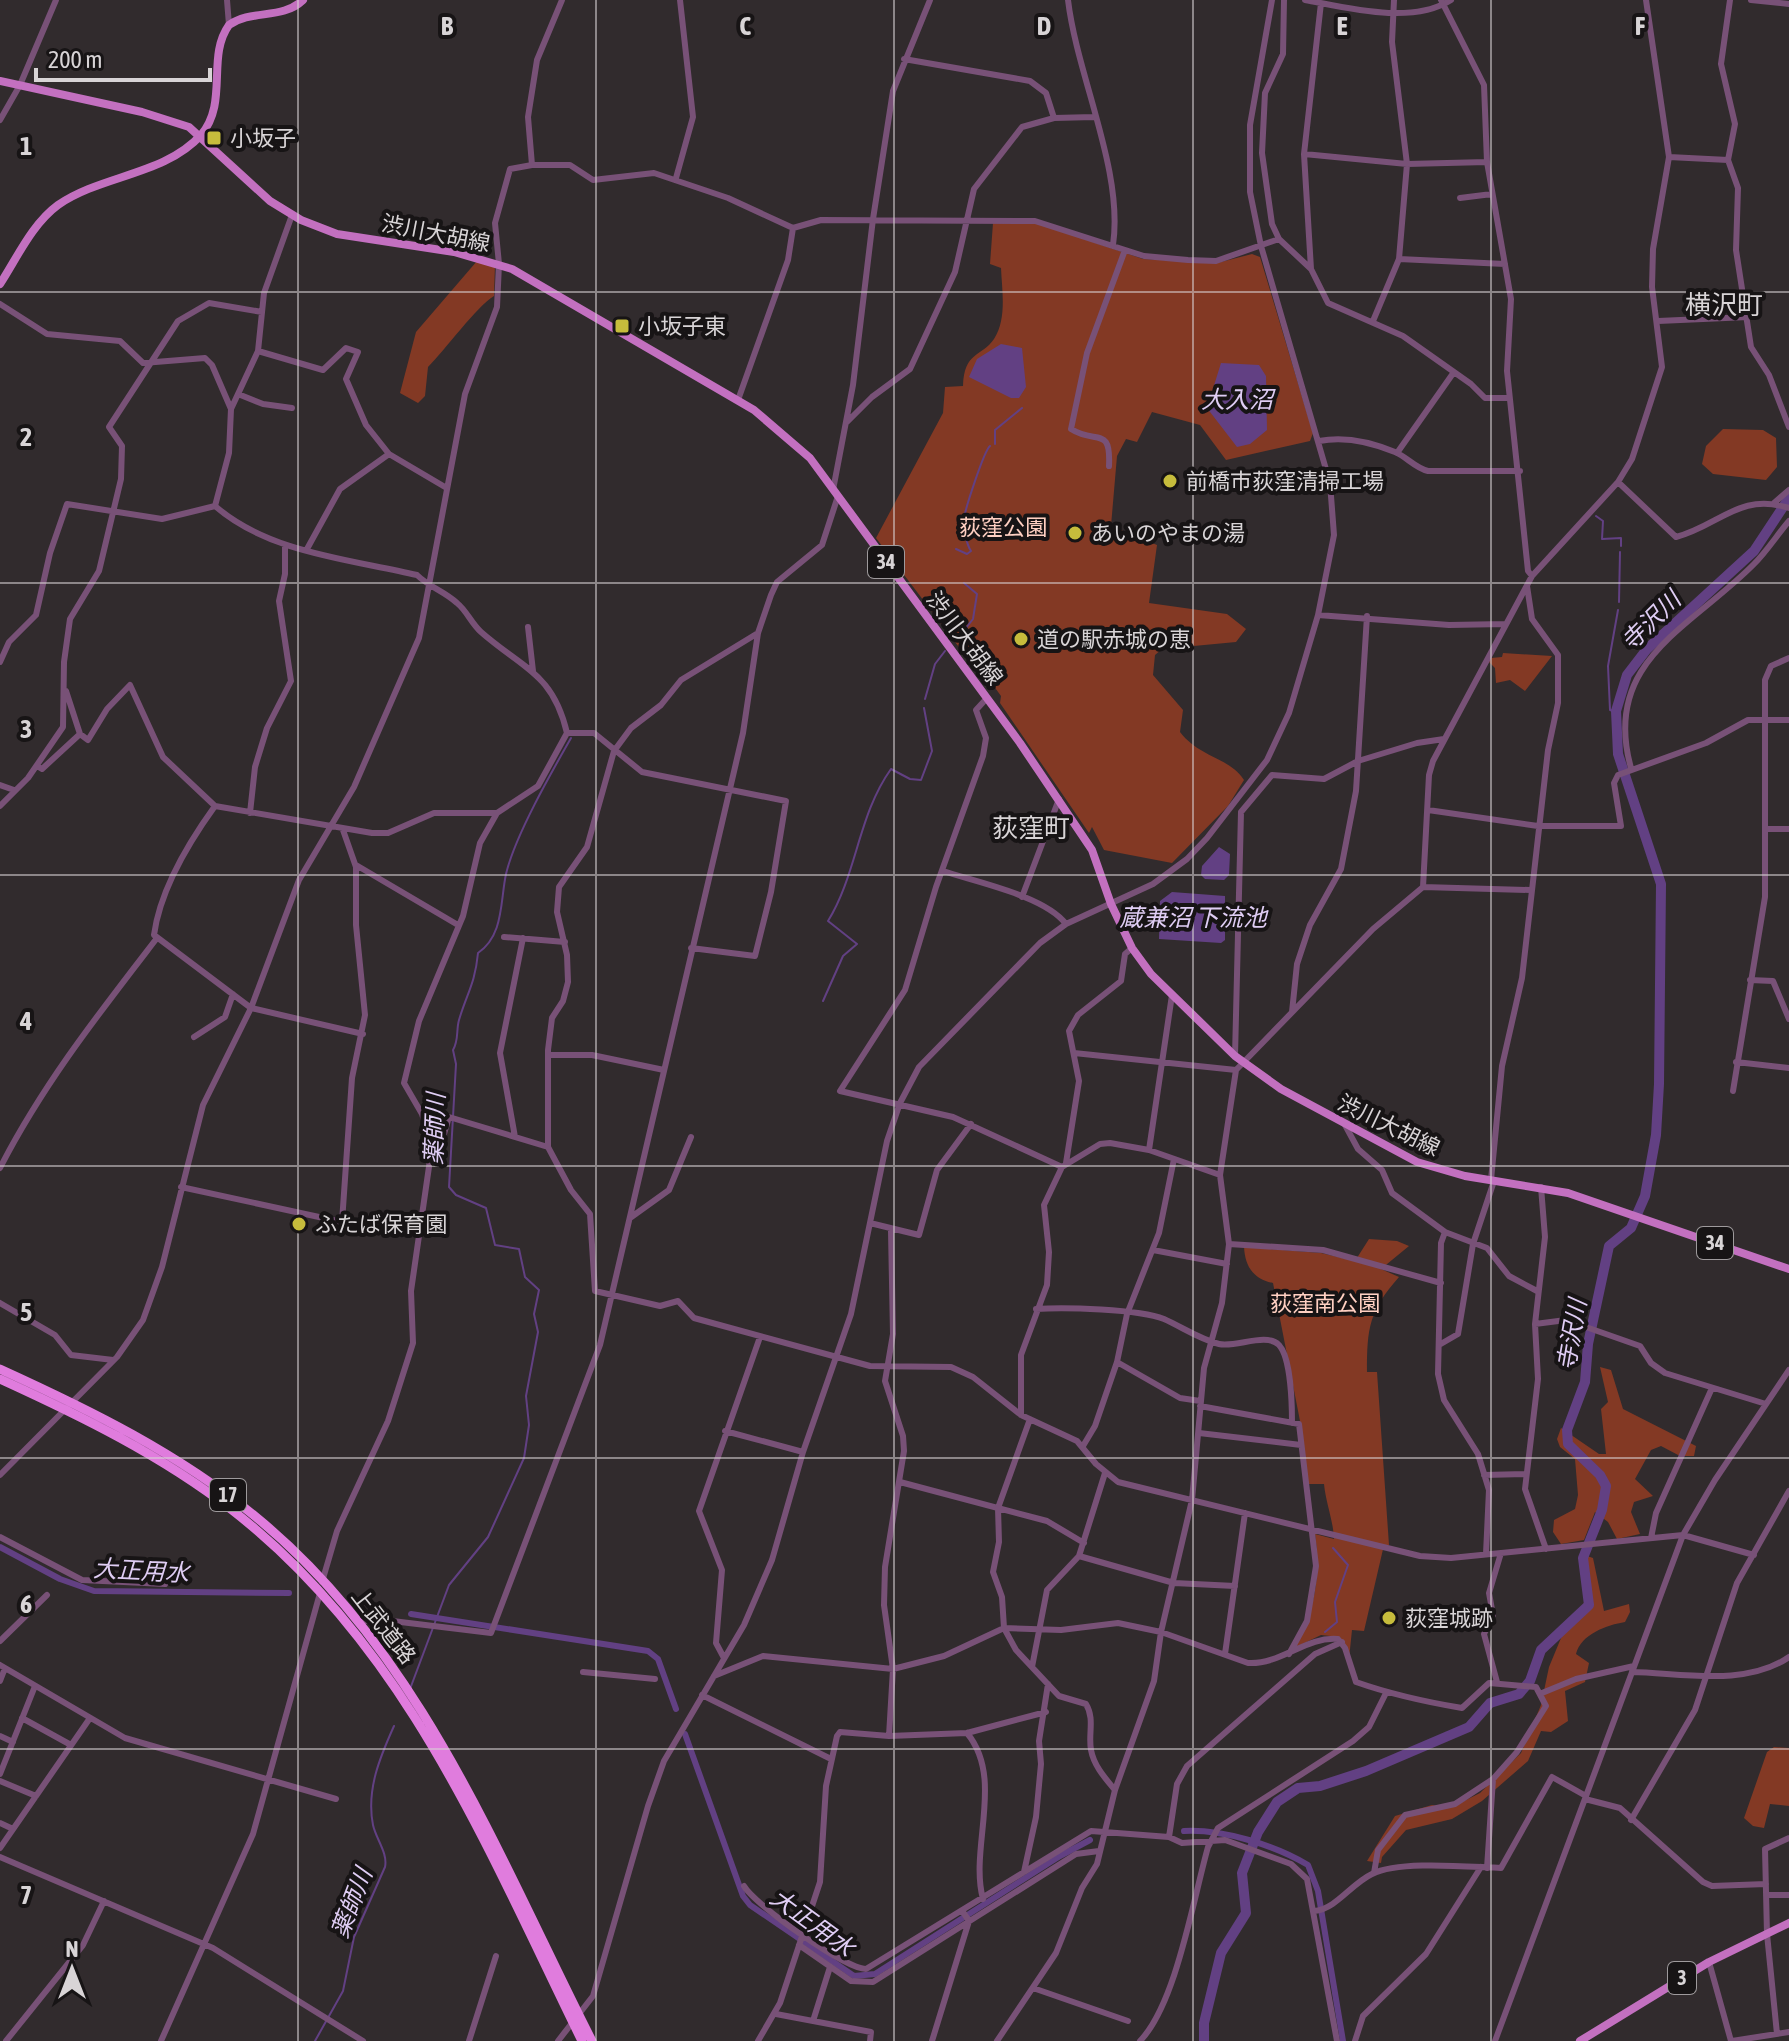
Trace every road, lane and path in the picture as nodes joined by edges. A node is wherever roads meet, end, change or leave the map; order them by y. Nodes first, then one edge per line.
1 (56, 0) edge
2 (227, 0) edge
3 (303, 0) edge
4 (562, 0) edge
5 (680, 0) edge
6 (930, 0) edge
7 (1068, 0) edge
8 (1272, 0) edge
9 (1284, 0) edge
10 (1305, 0) edge
11 (1394, 0) edge
12 (1451, 0) edge
13 (1646, 0) edge
14 (1730, 0) edge
15 (1751, 0) edge
16 (1442, 2) edge
17 (1321, 3) junction
18 (1789, 4) edge
19 (1392, 14) junction
20 (229, 25) junction
21 (904, 59) junction
22 (0, 81) edge
23 (20, 85) junction
24 (1094, 117) junction
25 (1054, 118) junction
26 (0, 120) edge
27 (201, 134) junction
28 (1304, 154) junction
29 (1669, 157) junction
30 (1728, 160) junction
31 (1487, 162) junction
32 (1407, 164) junction
33 (532, 165) junction
34 (676, 178) junction
35 (1492, 194) junction
36 (1460, 198) dead end
37 (292, 215) junction
38 (873, 219) junction
39 (967, 222) junction
40 (793, 228) junction
41 (1279, 239) junction
42 (1113, 245) junction
43 (1261, 246) junction
44 (1125, 250) junction
45 (1399, 259) junction
46 (499, 264) junction
47 (1505, 264) junction
48 (1311, 269) junction
49 (0, 284) edge
50 (0, 304) edge
51 (262, 312) junction
52 (1748, 317) junction
53 (1373, 321) junction
54 (1658, 321) junction
55 (258, 351) junction
56 (150, 364) junction
57 (1454, 372) junction
58 (238, 394) junction
59 (1509, 398) junction
60 (738, 400) junction
61 (292, 408) dead end
62 (231, 409) junction
63 (846, 423) junction
64 (1789, 427) edge
65 (1319, 441) junction
66 (1397, 453) junction
67 (389, 454) junction
68 (1109, 466) dead end
69 (1520, 471) junction
70 (1618, 482) junction
71 (445, 487) junction
72 (1789, 490) edge
73 (835, 493) junction
74 (1776, 504) junction
75 (215, 506) junction
76 (1789, 508) edge
77 (115, 512) junction
78 (1789, 521) edge
79 (285, 545) junction
80 (307, 549) junction
81 (1532, 576) junction
82 (1527, 586) junction
83 (431, 589) junction
84 (1318, 615) junction
85 (1367, 616) junction
86 (1505, 624) junction
87 (528, 627) dead end
88 (758, 633) junction
89 (1789, 658) edge
90 (0, 662) edge
91 (533, 672) junction
92 (64, 682) junction
93 (987, 698) junction
94 (1764, 719) junction
95 (1789, 720) edge
96 (567, 733) junction
97 (80, 734) junction
98 (1444, 739) junction
99 (614, 751) junction
100 (1358, 761) junction
101 (37, 766) junction
102 (1629, 769) junction
103 (0, 785) edge
104 (730, 788) junction
105 (14, 790) junction
106 (1238, 797) junction
107 (1059, 798) junction
108 (1246, 803) junction
109 (0, 806) edge
110 (215, 806) junction
111 (1428, 810) junction
112 (250, 813) junction
113 (497, 813) junction
114 (1538, 826) junction
115 (332, 827) junction
116 (1765, 829) junction
117 (1789, 829) edge
118 (343, 830) junction
119 (356, 865) junction
120 (943, 871) junction
121 (1423, 887) junction
122 (1530, 890) junction
123 (1022, 897) junction
124 (1111, 904) junction
125 (1066, 924) junction
126 (458, 925) junction
127 (504, 937) dead end
128 (157, 938) junction
129 (523, 938) junction
130 (565, 942) junction
131 (691, 948) junction
132 (1132, 948) junction
133 (1750, 980) junction
134 (233, 994) junction
135 (1172, 995) junction
136 (251, 1008) junction
137 (1292, 1013) junction
138 (1789, 1019) edge
139 (363, 1034) junction
140 (194, 1037) dead end
141 (1074, 1053) junction
142 (548, 1055) junction
143 (1235, 1056) junction
144 (1162, 1062) junction
145 (1736, 1062) junction
146 (1244, 1063) junction
147 (1789, 1068) edge
148 (664, 1070) junction
149 (1236, 1070) junction
150 (1733, 1091) dead end
151 (900, 1103) junction
152 (971, 1124) junction
153 (1345, 1125) junction
154 (515, 1137) junction
155 (691, 1137) dead end
156 (548, 1147) junction
157 (1149, 1150) junction
158 (432, 1157) junction
159 (1174, 1159) junction
160 (1064, 1165) junction
161 (0, 1168) edge
162 (1220, 1175) junction
163 (1492, 1180) junction
164 (181, 1187) junction
165 (1541, 1187) junction
166 (630, 1218) junction
167 (342, 1222) junction
168 (870, 1223) junction
169 (891, 1231) junction
170 (420, 1232) junction
171 (1445, 1232) junction
172 (1229, 1244) junction
173 (1473, 1244) junction
174 (1153, 1250) junction
175 (1227, 1264) junction
176 (1789, 1269) edge
177 (1441, 1283) junction
178 (1537, 1291) junction
179 (612, 1296) junction
180 (0, 1303) edge
181 (1036, 1309) junction
182 (1127, 1314) junction
183 (1535, 1324) junction
184 (760, 1337) junction
185 (1211, 1341) junction
186 (1439, 1345) junction
187 (838, 1359) junction
188 (113, 1360) junction
189 (0, 1361) edge
190 (1117, 1362) junction
191 (887, 1367) junction
192 (0, 1369) edge
193 (1789, 1370) edge
194 (0, 1379) edge
195 (1712, 1388) junction
196 (1200, 1404) junction
197 (1766, 1404) junction
198 (67, 1405) junction
199 (1021, 1415) junction
200 (1030, 1419) junction
201 (1292, 1423) junction
202 (725, 1431) junction
203 (1199, 1433) junction
204 (1301, 1445) junction
205 (1083, 1446) junction
206 (803, 1452) junction
207 (1105, 1473) junction
208 (1525, 1474) junction
209 (0, 1475) edge
210 (1484, 1475) junction
211 (900, 1482) junction
212 (1789, 1491) edge
213 (1192, 1500) junction
214 (998, 1508) junction
215 (1245, 1513) junction
216 (1309, 1529) junction
217 (1683, 1535) junction
218 (0, 1537) edge
219 (1651, 1538) junction
220 (1084, 1543) junction
221 (1546, 1549) junction
222 (1501, 1553) junction
223 (1486, 1554) junction
224 (1754, 1555) junction
225 (1079, 1556) junction
226 (323, 1580) junction
227 (1174, 1583) junction
228 (165, 1584) dead end
229 (1235, 1586) junction
230 (321, 1592) junction
231 (47, 1595) dead end
232 (360, 1622) junction
233 (1004, 1628) junction
234 (1039, 1629) junction
235 (1161, 1632) junction
236 (0, 1641) edge
237 (1342, 1642) junction
238 (1225, 1654) junction
239 (1289, 1654) junction
240 (1789, 1657) edge
241 (724, 1658) junction
242 (3, 1667) edge
243 (1032, 1667) junction
244 (893, 1669) junction
245 (1634, 1669) junction
246 (583, 1672) dead end
247 (1709, 1674) junction
248 (714, 1676) junction
249 (655, 1679) dead end
250 (0, 1681) edge
251 (1497, 1682) junction
252 (1048, 1684) junction
253 (35, 1686) junction
254 (404, 1688) junction
255 (1386, 1693) junction
256 (1542, 1693) junction
257 (702, 1695) junction
258 (1046, 1712) junction
259 (22, 1718) junction
260 (90, 1718) junction
261 (967, 1733) junction
262 (0, 1736) edge
263 (889, 1736) junction
264 (13, 1742) junction
265 (71, 1745) junction
266 (831, 1759) junction
267 (0, 1774) edge
268 (1493, 1779) junction
269 (269, 1780) junction
270 (0, 1781) edge
271 (1115, 1790) junction
272 (36, 1796) junction
273 (1586, 1797) junction
274 (336, 1799) dead end
275 (1631, 1820) junction
276 (0, 1823) edge
277 (13, 1829) junction
278 (1104, 1831) junction
279 (1169, 1837) junction
280 (1213, 1838) junction
281 (1789, 1838) edge
282 (0, 1848) edge
283 (1099, 1851) junction
284 (0, 1857) edge
285 (1484, 1868) junction
286 (1024, 1872) junction
287 (1374, 1873) junction
288 (1766, 1884) junction
289 (744, 1886) dead end
290 (1766, 1895) junction
291 (1789, 1895) edge
292 (983, 1899) junction
293 (104, 1901) junction
294 (1320, 1910) junction
295 (966, 1916) junction
296 (1789, 1923) edge
297 (1767, 1934) junction
298 (802, 1940) junction
299 (203, 1943) junction
300 (496, 1956) dead end
301 (1709, 1962) junction
302 (830, 1967) junction
303 (1033, 1988) junction
304 (776, 2014) junction
305 (576, 2018) junction
306 (813, 2021) junction
307 (1128, 2021) dead end
308 (1789, 2032) edge
309 (1777, 2034) junction
310 (6, 2041) edge
311 (161, 2041) edge
312 (363, 2041) edge
313 (469, 2041) edge
314 (558, 2041) edge
315 (582, 2041) edge
316 (592, 2041) edge
317 (758, 2041) edge
318 (870, 2041) edge
319 (932, 2041) edge
320 (997, 2041) edge
321 (1140, 2041) edge
322 (1337, 2041) edge
323 (1355, 2041) edge
324 (1495, 2041) edge
325 (1580, 2041) edge
326 (1732, 2041) edge

1 - 23 street
2 - 20 street
3 - 20 main road
4 - 33 street
5 - 34 street
6 - 21 street
7 - 24 street
8 - 43 street
9 - 41 street
10 - 17 street
11 - 19 street
12 - 16 street
13 - 29 street
14 - 30 street
15 - 18 street
16 - 19 street
16 - 31 street
17 - 19 street
17 - 28 street
19 - 32 street
20 - 27 main road
21 - 25 street
21 - 38 street
22 - 23 main road, 渋川大胡線 / 34
23 - 26 street
23 - 27 main road, 渋川大胡線 / 34
24 - 25 street
24 - 42 street
25 - 39 street
27 - 37 main road, 渋川大胡線 / 34
27 - 49 main road
28 - 32 street
28 - 48 street
29 - 30 street
29 - 54 street
30 - 52 street
31 - 32 street
31 - 35 street
32 - 45 street
33 - 34 street
33 - 46 street
34 - 40 street
35 - 36 street
35 - 47 street
37 - 46 main road, 渋川大胡線 / 34
37 - 51 street
38 - 39 street
38 - 40 street
38 - 63 street
39 - 42 street
39 - 63 street
40 - 60 street
41 - 43 street
41 - 48 street
42 - 44 street
43 - 44 street
43 - 65 street
44 - 68 street
45 - 47 street
45 - 53 street
46 - 60 main road, 渋川大胡線 / 34
46 - 71 street
47 - 59 street
48 - 53 street
50 - 56 street
51 - 55 street
51 - 56 street
52 - 54 street
52 - 64 street
53 - 57 street
54 - 70 street
55 - 58 street
55 - 67 street
56 - 62 street
56 - 77 street
57 - 59 street
57 - 66 street
58 - 61 street
58 - 62 street
59 - 69 street
60 - 73 main road, 渋川大胡線 / 34
62 - 75 street
63 - 73 street
65 - 66 street
65 - 84 street
66 - 69 street
67 - 71 street
67 - 80 street
69 - 81 street
70 - 74 street
70 - 81 street
71 - 83 street
72 - 74 street
73 - 88 street
73 - 93 main road, 渋川大胡線 / 34
74 - 76 street
75 - 77 street
75 - 79 street
77 - 90 street
77 - 92 street
78 - 102 street
79 - 80 street
79 - 112 street
80 - 83 street
81 - 82 street
82 - 86 street
82 - 114 street
83 - 91 street
83 - 115 street
84 - 85 street
84 - 106 street
85 - 86 street
85 - 100 street
86 - 98 street
87 - 91 street
88 - 99 street
88 - 104 street
89 - 94 street
91 - 96 street
92 - 97 street
92 - 101 street
93 - 107 main road, 渋川大胡線 / 34
93 - 120 street
94 - 95 street
94 - 102 street
94 - 116 street
96 - 99 street
96 - 113 street
97 - 101 street
97 - 110 street
98 - 100 street
98 - 111 street
99 - 104 street
99 - 130 street
100 - 108 street
100 - 137 street
101 - 105 street
102 - 114 street
103 - 105 street
104 - 131 street
104 - 131 street
105 - 109 street
106 - 108 street
106 - 124 street
107 - 123 street
107 - 124 main road, 渋川大胡線 / 34
108 - 143 street
110 - 112 street
110 - 128 street
111 - 114 street
111 - 121 street
112 - 115 street
113 - 118 street
113 - 126 street
114 - 122 street
115 - 118 street
115 - 136 street
116 - 117 street
116 - 133 street
118 - 119 street
119 - 126 street
119 - 139 street
120 - 123 street
120 - 151 street
121 - 122 street
121 - 137 street
122 - 163 street
123 - 125 street
124 - 125 street
124 - 132 main road, 渋川大胡線 / 34
125 - 151 street
126 - 158 street
127 - 129 street
128 - 134 street
128 - 161 street
129 - 130 street
129 - 154 street
130 - 142 street
131 - 148 street
132 - 135 main road, 渋川大胡線 / 34
132 - 141 street
133 - 138 street
133 - 145 street
134 - 136 street
134 - 140 street
135 - 143 main road, 渋川大胡線 / 34
135 - 144 street
136 - 139 street
136 - 164 street
137 - 146 street
139 - 167 street
141 - 144 street
141 - 160 street
142 - 148 street
142 - 156 street
143 - 146 main road, 渋川大胡線 / 34
144 - 149 street
144 - 157 street
145 - 147 street
145 - 150 street
146 - 149 street
146 - 153 main road, 渋川大胡線 / 34
148 - 166 street
149 - 162 street
151 - 152 street
151 - 168 street
152 - 160 street
152 - 169 street
153 - 163 main road, 渋川大胡線 / 34
153 - 171 street
154 - 156 street
154 - 158 street
155 - 166 street
156 - 179 street
157 - 159 street
157 - 160 street
158 - 170 street
159 - 162 street
159 - 174 street
160 - 181 street
162 - 172 street
163 - 165 main road, 渋川大胡線 / 34
163 - 173 street
164 - 167 street
164 - 188 street
165 - 176 main road, 渋川大胡線 / 34
165 - 178 street
166 - 179 street
167 - 170 street
168 - 169 street
168 - 187 street
169 - 191 street
170 - 226 street
171 - 173 street
171 - 177 street
172 - 175 street
172 - 177 street
173 - 178 street
173 - 186 street
174 - 175 street
174 - 182 street
175 - 185 street
177 - 186 street
178 - 183 street
179 - 184 street
179 - 232 street
180 - 188 street
181 - 182 street
181 - 199 street
182 - 185 street
182 - 190 street
183 - 195 street
183 - 208 street
184 - 187 street
184 - 202 street
185 - 196 street
185 - 201 street
186 - 210 street
187 - 191 street
187 - 206 street
188 - 198 street
189 - 192 street
190 - 196 street
190 - 205 street
191 - 199 street
191 - 211 street
192 - 198 highway, 上武道路 / 17
193 - 197 street
194 - 198 highway, 上武道路 / 17
195 - 197 street
195 - 219 street
196 - 201 street
196 - 203 street
197 - 217 street
198 - 209 street
198 - 226 highway, 上武道路 / 17
198 - 230 highway, 上武道路 / 17
199 - 200 street
200 - 205 street
200 - 214 street
201 - 204 street
202 - 206 street
202 - 241 street
203 - 204 street
203 - 213 street
204 - 216 street
205 - 207 street
206 - 241 street
207 - 213 street
207 - 220 street
208 - 210 street
208 - 221 street
210 - 223 street
211 - 214 street
211 - 244 street
212 - 224 street
213 - 215 street
213 - 227 street
214 - 220 street
214 - 233 street
215 - 216 street
215 - 229 street
216 - 223 street
216 - 239 street
217 - 219 street
217 - 224 street
217 - 245 street
218 - 228 street
219 - 221 street
220 - 225 street
221 - 222 street
222 - 223 street
222 - 251 street
224 - 247 street
225 - 227 street
225 - 234 street
226 - 230 street
226 - 232 highway, 上武道路 / 17
227 - 229 street
227 - 235 street
229 - 238 street
230 - 254 highway, 上武道路 / 17
230 - 269 street
231 - 236 street
232 - 254 highway, 上武道路 / 17
233 - 234 street
233 - 243 street
233 - 244 street
234 - 235 street
234 - 243 street
235 - 238 street
235 - 271 street
237 - 239 street
237 - 255 street
237 - 279 street
238 - 239 street
240 - 247 street
241 - 248 street
242 - 250 street
242 - 253 street
243 - 252 street
244 - 248 street
244 - 263 street
245 - 247 street
245 - 256 street
245 - 273 street
246 - 249 street
247 - 275 street
248 - 257 street
251 - 255 street
251 - 256 street
252 - 258 street
252 - 271 street
253 - 259 street
253 - 260 street
254 - 305 highway, 上武道路 / 17
255 - 280 street
256 - 268 street
257 - 266 street
257 - 305 street
258 - 261 street
258 - 286 street
259 - 264 street
259 - 265 street
260 - 265 street
260 - 269 street
261 - 263 street
261 - 292 street
262 - 264 street
263 - 266 street
264 - 267 street
265 - 272 street
266 - 298 street
268 - 285 street
268 - 287 street
269 - 274 street
269 - 299 street
270 - 272 street
271 - 278 street
272 - 277 street
273 - 275 street
273 - 285 street
273 - 324 street
275 - 288 street
276 - 277 street
277 - 282 street
278 - 279 street
278 - 283 street
278 - 286 street
279 - 280 street
280 - 294 street
280 - 321 street
281 - 288 street
283 - 295 street
283 - 303 street
284 - 293 street
285 - 287 street
285 - 323 street
286 - 292 street
287 - 294 street
288 - 290 street
289 - 298 street
290 - 291 street
290 - 297 street
292 - 295 street
293 - 299 street
293 - 310 street
294 - 322 street
295 - 298 street
295 - 302 street
295 - 319 street
296 - 297 main road, 3
297 - 301 main road, 3
297 - 309 street
298 - 302 street
298 - 304 street
299 - 311 street
299 - 312 street
300 - 313 street
301 - 325 main road, 3
301 - 326 street
302 - 306 street
303 - 307 street
303 - 320 street
304 - 306 street
304 - 317 street
305 - 314 street
305 - 315 highway, 上武道路 / 17
305 - 316 highway, 上武道路 / 17
306 - 318 street
308 - 309 street
309 - 326 street

